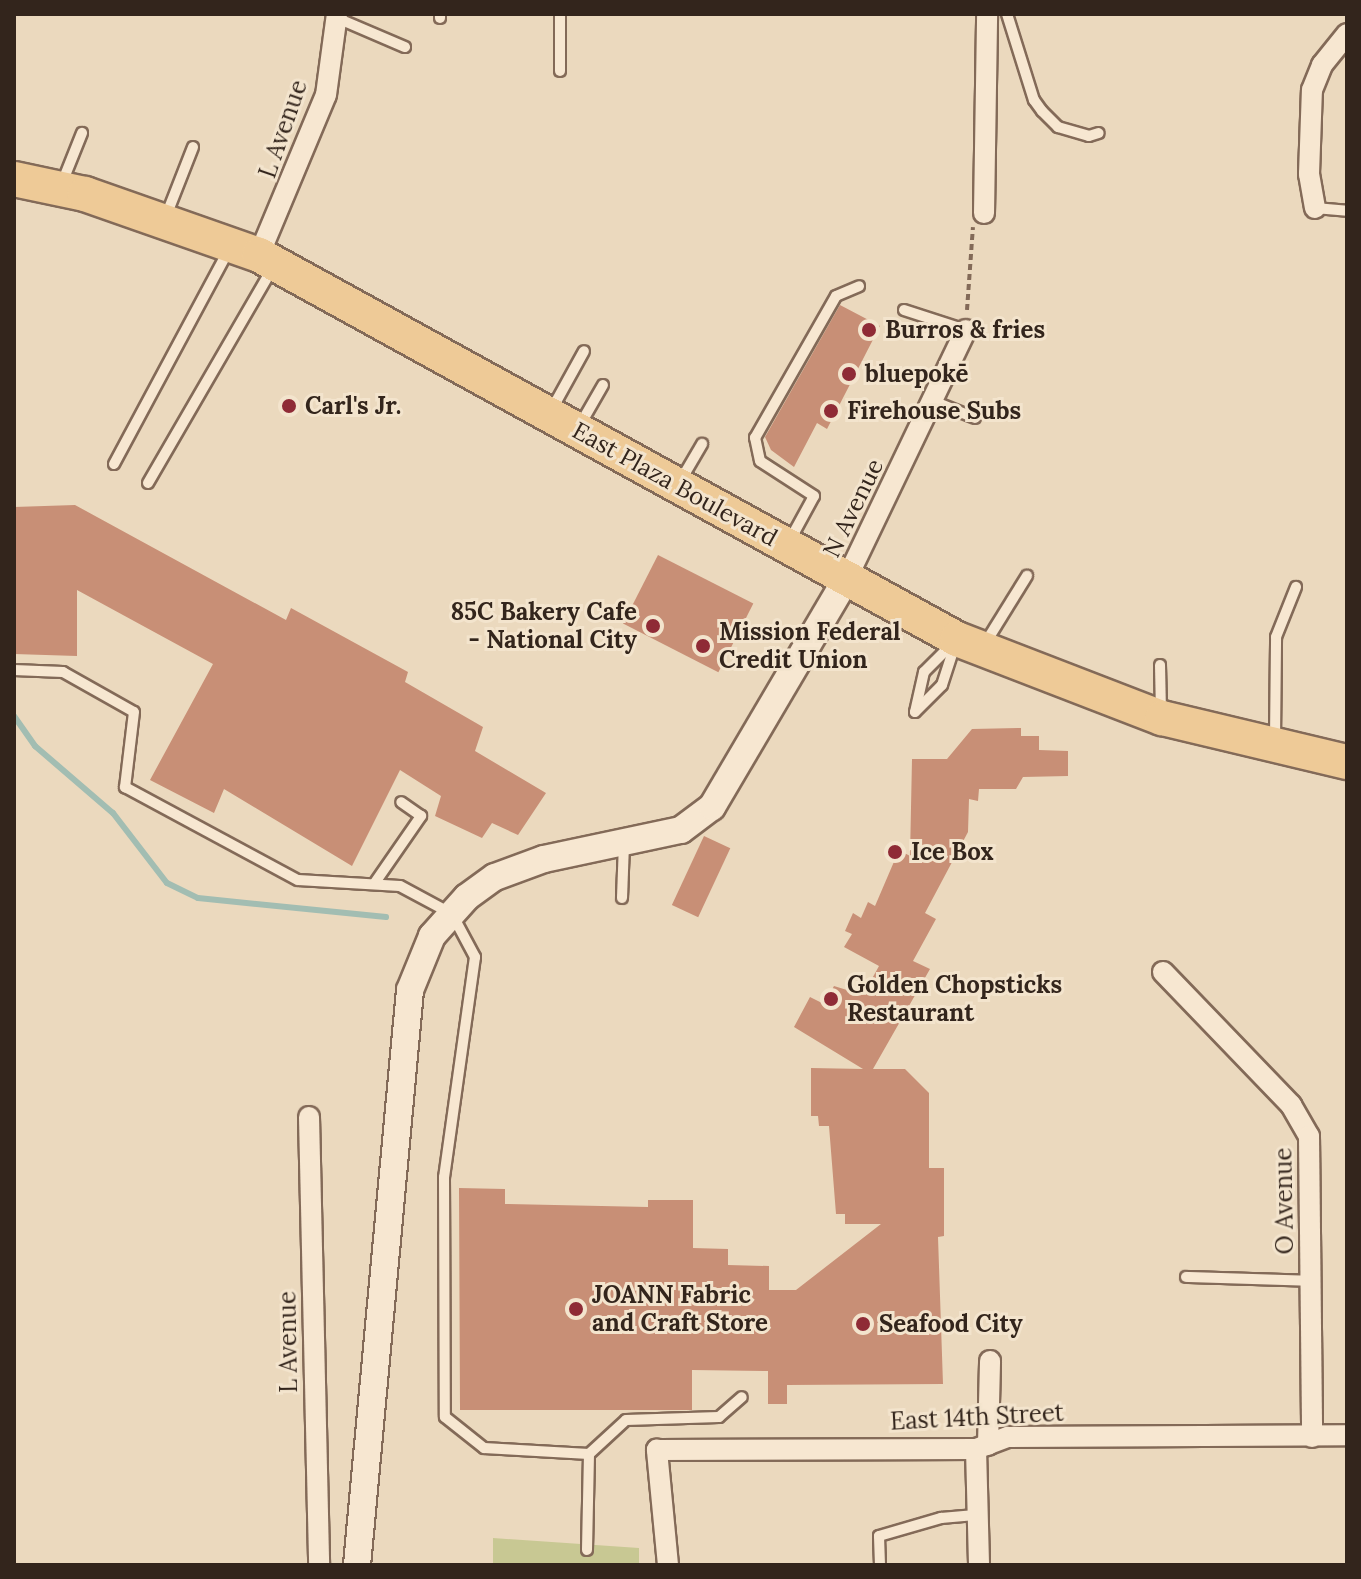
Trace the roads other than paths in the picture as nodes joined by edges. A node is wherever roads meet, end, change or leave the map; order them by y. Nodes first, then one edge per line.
1 (560, 14) edge
2 (987, 14) edge
3 (1007, 14) edge
4 (337, 16) edge
5 (1347, 34) edge
6 (405, 47) dead end
7 (560, 71) dead end
8 (82, 133) dead end
9 (1099, 133) dead end
10 (193, 147) dead end
11 (14, 179) edge
12 (59, 189) junction
13 (1315, 208) joint
14 (1347, 211) edge
15 (984, 213) road end
16 (163, 222) junction
17 (255, 255) junction
18 (859, 286) dead end
19 (904, 310) dead end
20 (966, 330) joint
21 (584, 351) dead end
22 (603, 385) dead end
23 (935, 402) junction
24 (975, 418) dead end
25 (563, 422) junction
26 (702, 444) dead end
27 (114, 464) dead end
28 (148, 483) dead end
29 (678, 485) junction
30 (787, 545) junction
31 (1027, 576) dead end
32 (847, 578) junction
33 (1296, 587) dead end
34 (969, 644) junction
35 (1160, 665) dead end
36 (14, 670) edge
37 (1162, 718) junction
38 (1275, 745) junction
39 (1347, 762) edge
40 (401, 802) dead end
41 (624, 842) junction
42 (374, 884) junction
43 (622, 898) dead end
44 (452, 914) junction
45 (1163, 972) dead end
46 (309, 1117) dead end
47 (1186, 1277) dead end
48 (1311, 1281) junction
49 (990, 1361) dead end
50 (742, 1397) dead end
51 (1347, 1435) edge
52 (1312, 1437) junction
53 (982, 1447) junction
54 (589, 1454) junction
55 (978, 1515) junction
56 (587, 1550) dead end
57 (319, 1565) edge
58 (357, 1565) edge
59 (668, 1565) edge
60 (880, 1565) edge
61 (979, 1565) edge

1 - 7 lane
2 - 15 street
3 - 9 lane
4 - 6 lane
4 - 17 street, L Avenue
5 - 13 street
8 - 12 lane
10 - 16 lane
11 - 12 main road, East Plaza Boulevard
12 - 16 main road, East Plaza Boulevard
13 - 14 lane
16 - 17 main road, East Plaza Boulevard
17 - 25 main road, East Plaza Boulevard
17 - 27 lane
17 - 28 lane
18 - 30 lane
19 - 20 lane
20 - 23 street, N Avenue
21 - 25 lane
22 - 25 lane
23 - 24 lane
23 - 32 street, N Avenue
25 - 29 main road, East Plaza Boulevard
26 - 29 lane
29 - 30 main road, East Plaza Boulevard
30 - 32 main road, East Plaza Boulevard
31 - 34 lane
32 - 34 main road, East Plaza Boulevard
32 - 41 street
33 - 38 lane
34 - 34 lane
34 - 37 main road, East Plaza Boulevard
35 - 37 lane
36 - 42 lane
37 - 38 main road, East Plaza Boulevard
38 - 39 main road, East Plaza Boulevard
40 - 42 lane
41 - 43 lane
41 - 44 street
42 - 44 lane
44 - 54 lane
44 - 58 street
45 - 48 street, O Avenue
46 - 57 street, L Avenue
47 - 48 lane
48 - 52 street, O Avenue
49 - 53 street
50 - 54 lane
51 - 52 street, East 14th Street
52 - 53 street, East 14th Street
53 - 55 street
53 - 59 street, East 14th Street
54 - 56 lane
55 - 60 lane
55 - 61 street

